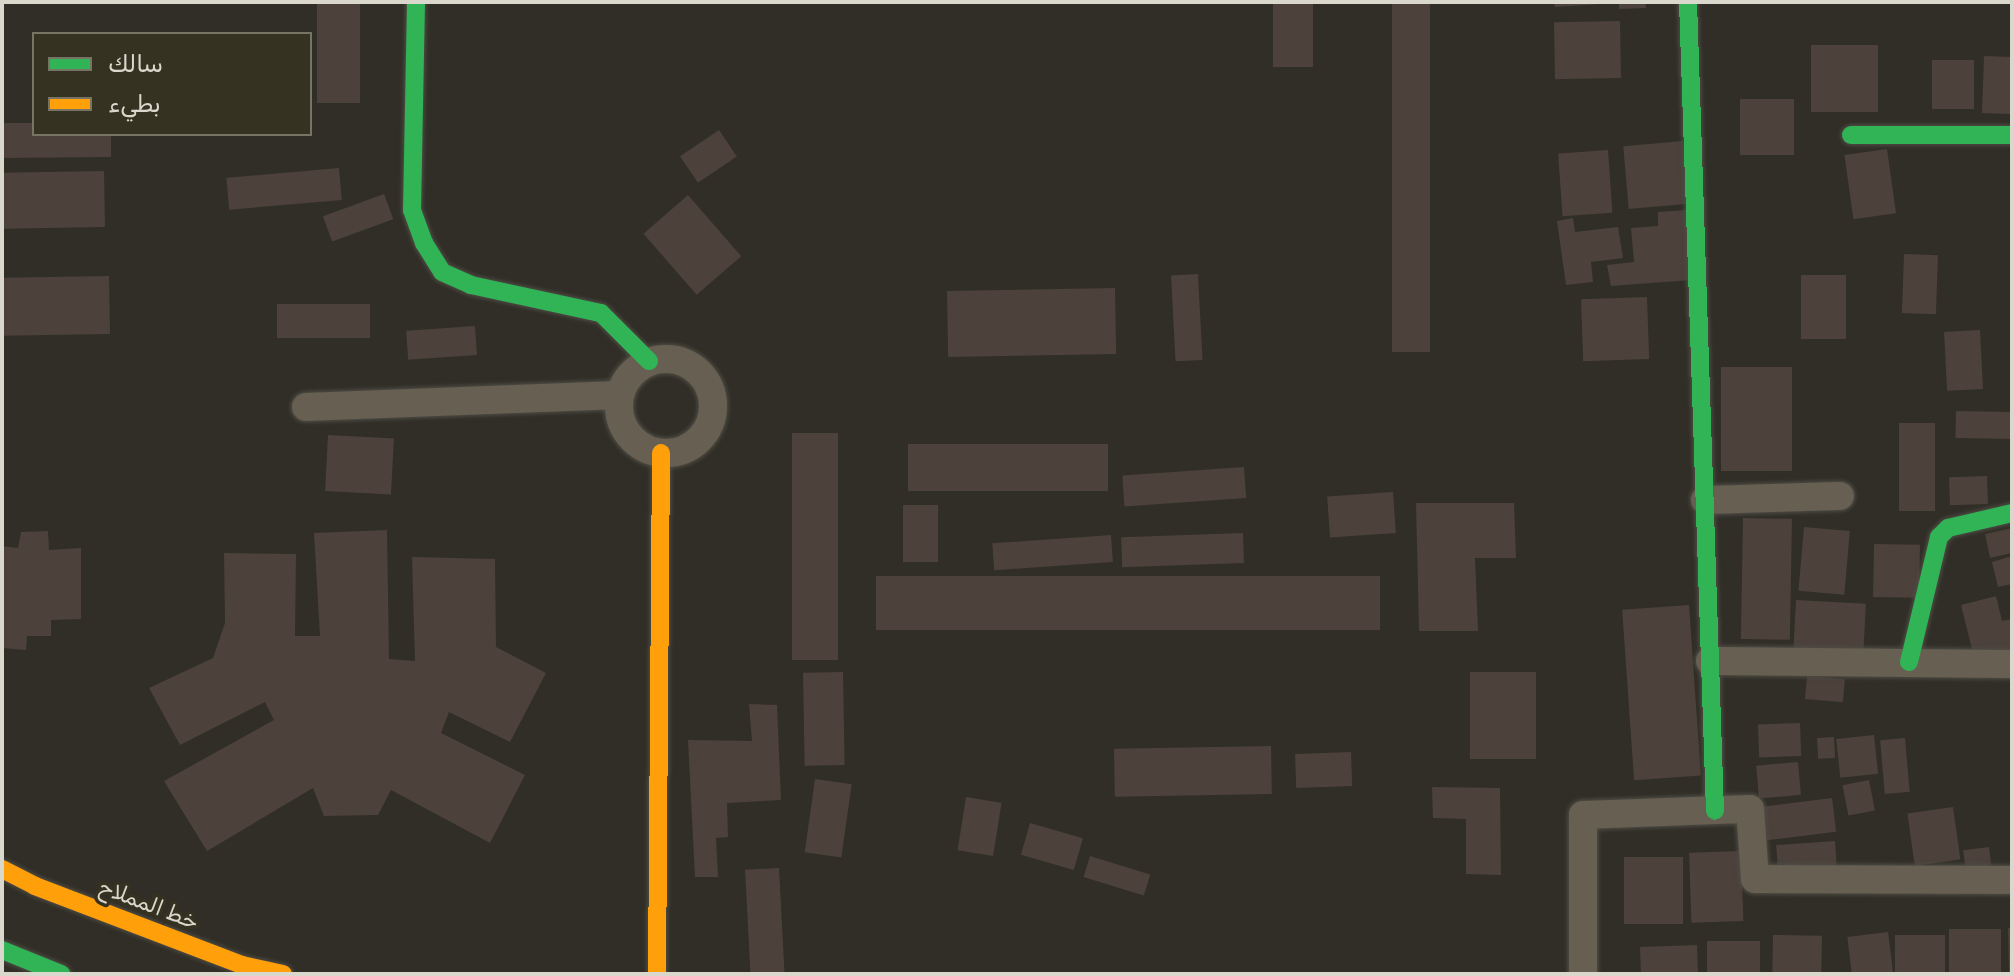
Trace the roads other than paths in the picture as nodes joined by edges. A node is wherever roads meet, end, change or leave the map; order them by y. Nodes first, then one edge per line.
1 (416, 2) edge
2 (1688, 2) edge
3 (1851, 135) dead end
4 (2012, 135) edge
5 (649, 361) junction
6 (619, 395) junction
7 (306, 407) dead end
8 (661, 453) junction
9 (1840, 496) dead end
10 (1705, 500) junction
11 (2012, 513) edge
12 (1710, 661) junction
13 (1909, 662) junction
14 (2012, 664) edge
15 (1715, 811) junction
16 (2, 869) edge
17 (2012, 880) edge
18 (2, 950) edge
19 (61, 974) edge
20 (283, 974) edge
21 (657, 974) edge
22 (1583, 974) edge

1 - 5 main road
2 - 10 main road
3 - 4 main road
5 - 6 street
5 - 8 street
6 - 7 street
6 - 8 street
8 - 21 main road
9 - 10 street
10 - 12 main road
11 - 13 main road
12 - 13 street
12 - 15 main road
13 - 14 street
15 - 17 street
15 - 22 street
16 - 20 main road, خط المملاح
18 - 19 main road

